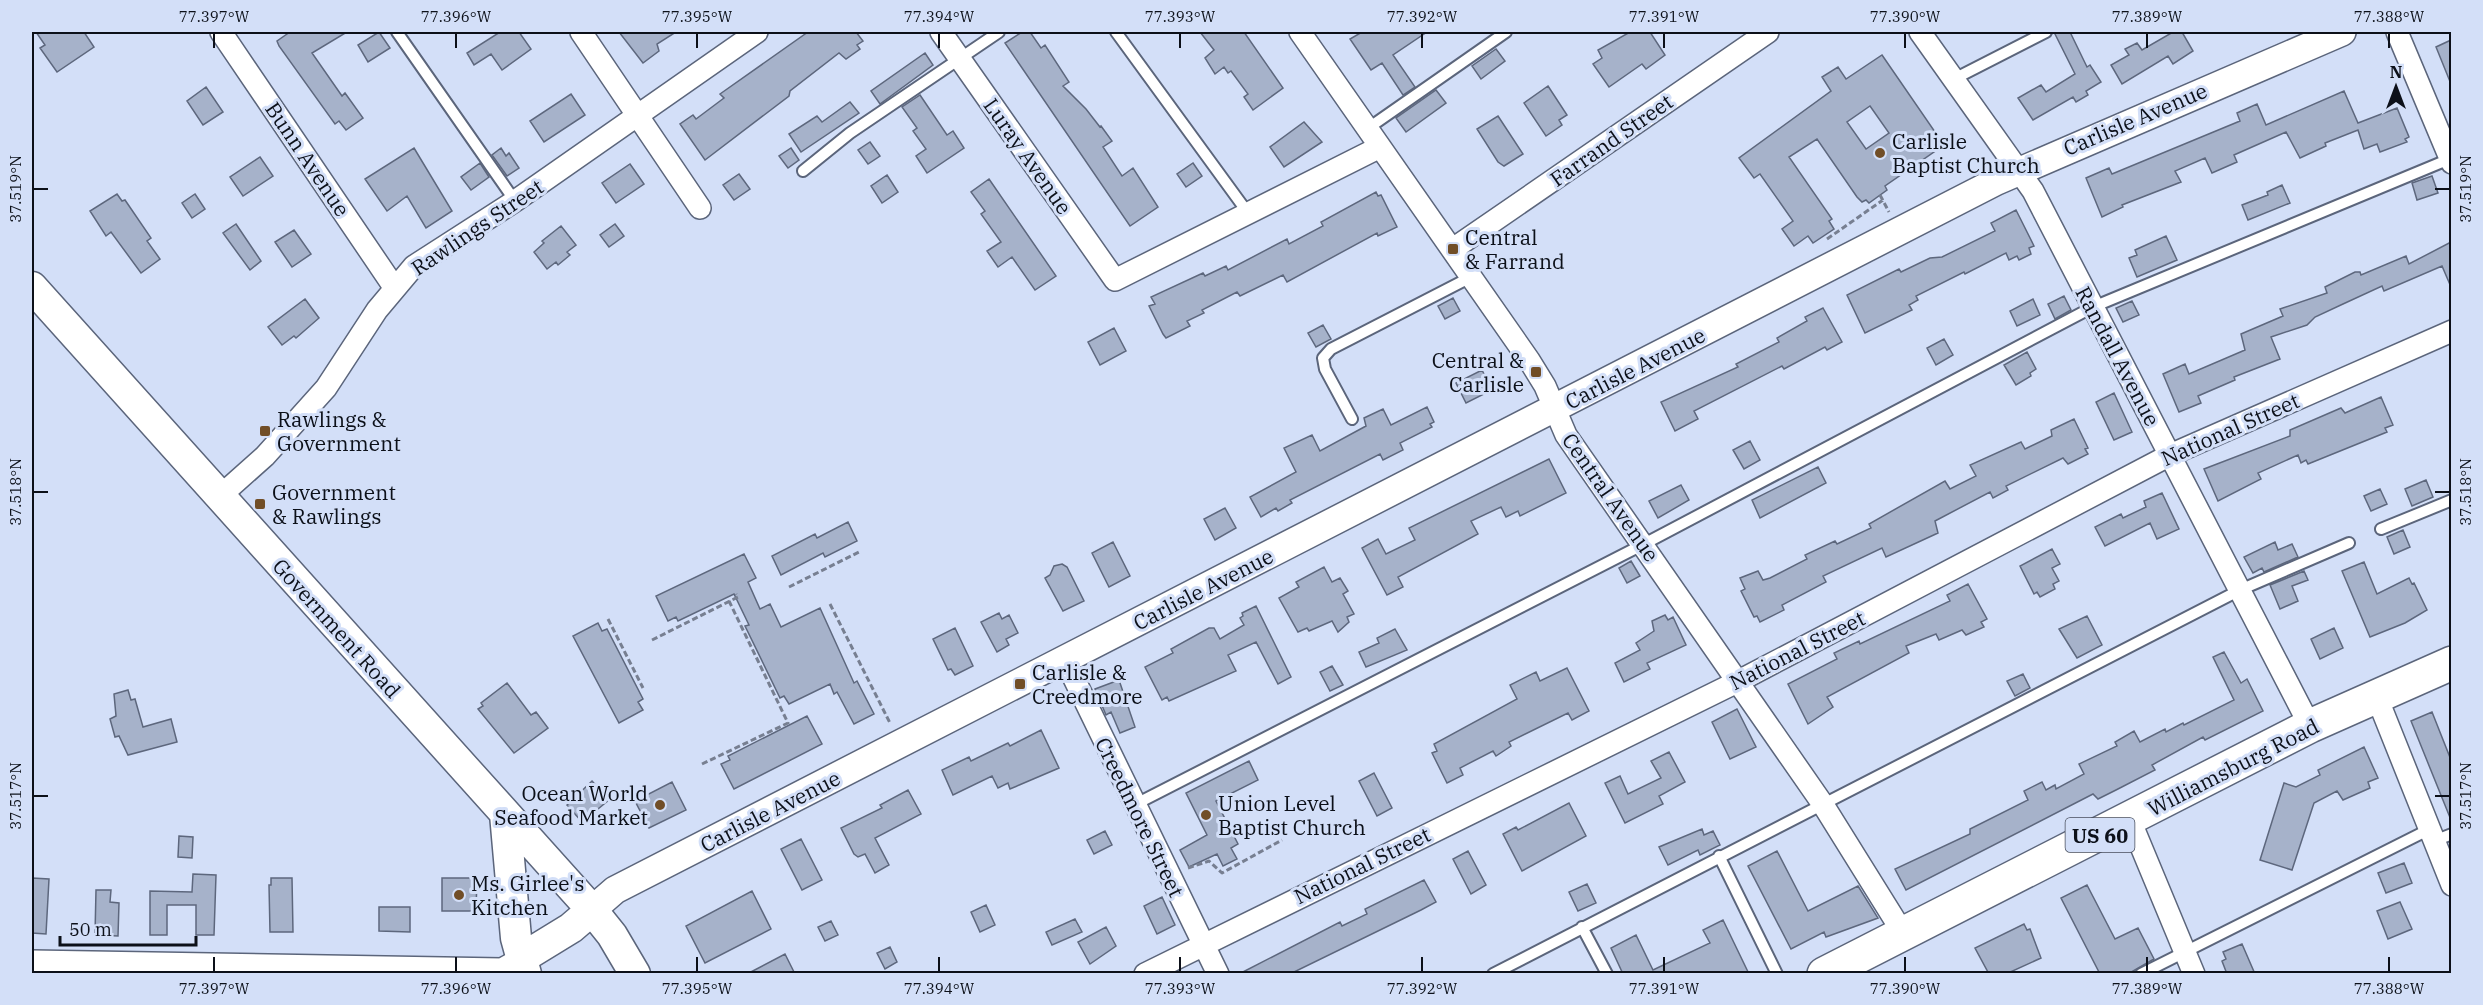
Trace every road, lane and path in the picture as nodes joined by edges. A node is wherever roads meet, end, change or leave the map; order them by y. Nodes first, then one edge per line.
1 (397, 32) edge
2 (581, 32) edge
3 (757, 32) edge
4 (941, 32) edge
5 (999, 32) edge
6 (1116, 32) edge
7 (1300, 32) edge
8 (1506, 32) edge
9 (1768, 32) edge
10 (1920, 32) edge
11 (2046, 32) edge
12 (2342, 32) edge
13 (2397, 32) edge
14 (230, 34) edge
15 (960, 59) junction
16 (1954, 79) junction
17 (638, 115) junction
18 (1367, 129) junction
19 (1380, 147) junction
20 (2451, 160) edge
21 (2019, 170) junction
22 (803, 171) dead end
23 (1880, 195) dead end
24 (1883, 200) junction
25 (515, 201) junction
26 (700, 208) dead end
27 (1248, 213) junction
28 (1891, 216) dead end
29 (1827, 239) dead end
30 (1453, 249) junction
31 (1471, 277) junction
32 (32, 287) edge
33 (394, 287) junction
34 (2093, 307) junction
35 (2451, 331) edge
36 (1555, 409) junction
37 (1353, 419) dead end
38 (2170, 455) junction
39 (219, 497) junction
40 (2451, 500) edge
41 (2381, 529) dead end
42 (2349, 543) dead end
43 (1644, 544) junction
44 (861, 551) dead end
45 (789, 587) dead end
46 (2240, 590) junction
47 (736, 594) dead end
48 (729, 601) junction
49 (830, 604) dead end
50 (608, 619) dead end
51 (652, 640) dead end
52 (1065, 660) junction
53 (2451, 663) edge
54 (1737, 682) junction
55 (643, 688) dead end
56 (2376, 695) junction
57 (892, 726) dead end
58 (2310, 726) junction
59 (702, 764) dead end
60 (1822, 803) junction
61 (1133, 805) junction
62 (505, 814) junction
63 (2130, 820) junction
64 (2438, 835) edge
65 (1282, 840) dead end
66 (1719, 856) junction
67 (1185, 867) dead end
68 (2451, 885) edge
69 (592, 910) junction
70 (1582, 927) junction
71 (1903, 933) junction
72 (1203, 943) junction
73 (2185, 950) junction
74 (32, 961) edge
75 (524, 966) edge
76 (318, 969) edge
77 (1835, 971) edge
78 (635, 974) edge
79 (1145, 974) edge
80 (1218, 974) edge
81 (1493, 974) edge
82 (1607, 974) edge
83 (1778, 974) edge
84 (2141, 974) edge
85 (2194, 974) edge

1 - 25 lane
2 - 17 street
3 - 17 street, Rawlings Street
4 - 15 street, Luray Avenue
5 - 15 lane
6 - 27 lane
7 - 18 street, Central Avenue
8 - 18 lane
9 - 30 street, Farrand Street
10 - 16 street, Randall Avenue
11 - 16 lane
12 - 21 street, Carlisle Avenue
13 - 20 street
14 - 33 street, Bunn Avenue
15 - 22 lane
15 - 27 street, Luray Avenue
16 - 21 street, Randall Avenue
17 - 25 street, Rawlings Street
17 - 26 street
18 - 19 street, Central Avenue
19 - 27 street
19 - 30 street, Central Avenue
20 - 34 lane
21 - 34 street, Randall Avenue
21 - 36 street, Carlisle Avenue
23 - 24 path
24 - 28 path
24 - 29 path
25 - 33 street, Rawlings Street
30 - 31 street, Central Avenue
31 - 36 street, Central Avenue
31 - 37 lane
32 - 39 main road, Government Road
33 - 39 street, Rawlings Street
34 - 38 street, Randall Avenue
34 - 43 lane
35 - 38 street, National Street
36 - 43 street, Central Avenue
36 - 52 street, Carlisle Avenue
38 - 46 street, Randall Avenue
38 - 54 street, National Street
39 - 62 main road, Government Road
40 - 41 lane
42 - 46 lane
43 - 54 street, Central Avenue
43 - 61 lane
44 - 45 path
46 - 58 street, Randall Avenue
46 - 60 lane
47 - 48 path
48 - 51 path
48 - 59 path
49 - 57 path
50 - 55 path
52 - 61 street, Creedmore Street
52 - 69 street, Carlisle Avenue
53 - 56 main road, Williamsburg Road / US 60
54 - 60 street, Central Avenue
54 - 72 street, National Street
56 - 58 main road, Williamsburg Road / US 60
56 - 64 street
58 - 63 main road, Williamsburg Road / US 60
60 - 66 lane
60 - 71 street, Central Avenue
61 - 72 street, Creedmore Street
62 - 69 main road, Government Road
62 - 75 main road
63 - 71 main road, Williamsburg Road / US 60
63 - 73 street
64 - 68 street
64 - 73 lane
65 - 67 path
66 - 70 lane
66 - 83 lane
69 - 75 main road, Carlisle Avenue
69 - 78 main road, Government Road
70 - 81 lane
70 - 82 lane
71 - 77 main road, Williamsburg Road / US 60
72 - 79 street, National Street
72 - 80 street, Creedmore Street
73 - 84 lane
73 - 85 street
74 - 76 street, Carlisle Avenue
75 - 76 street, Carlisle Avenue

